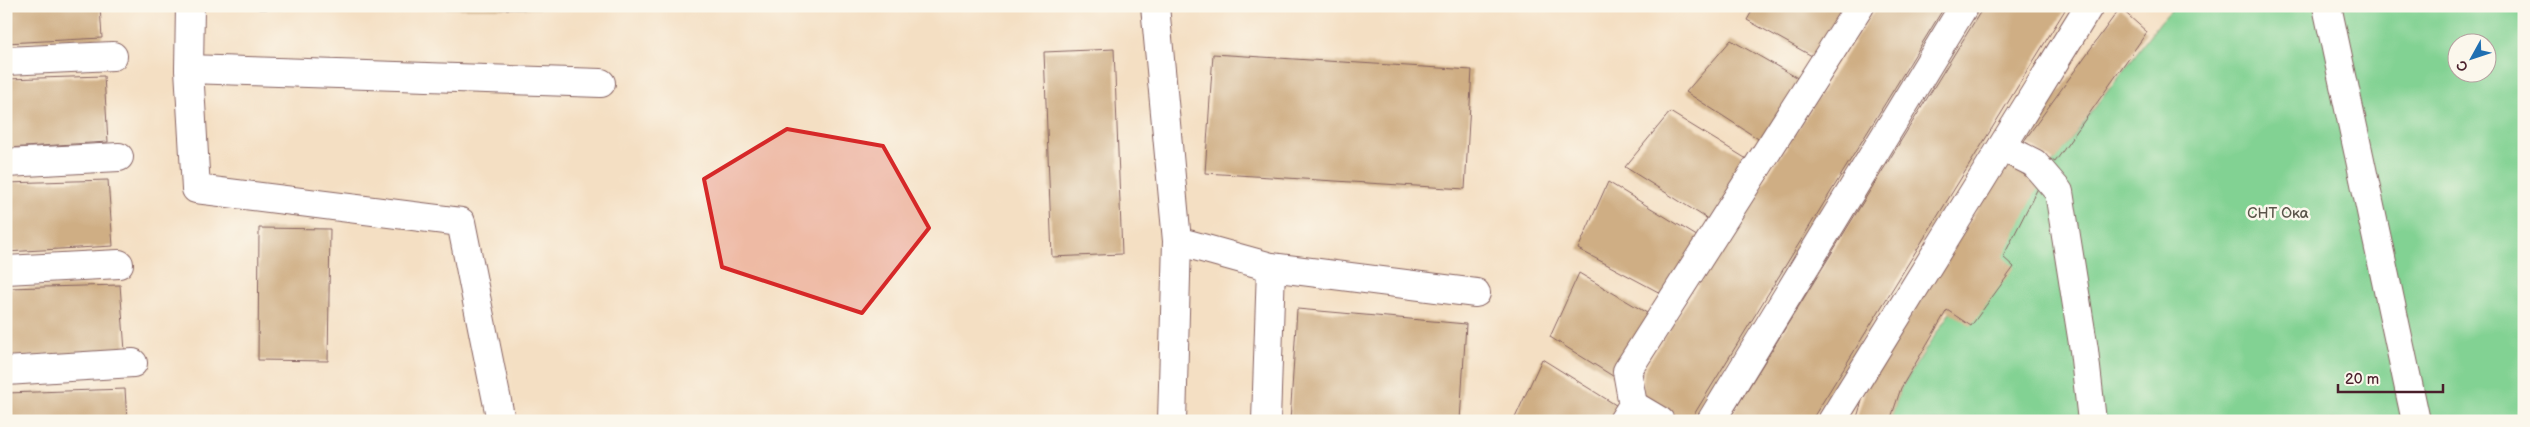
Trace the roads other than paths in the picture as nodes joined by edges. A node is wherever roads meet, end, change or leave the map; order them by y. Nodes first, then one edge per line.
1 (190, 6) edge
2 (1155, 6) edge
3 (1860, 6) edge
4 (1964, 6) edge
5 (2089, 6) edge
6 (2326, 6) edge
7 (113, 56) dead end
8 (6, 61) edge
9 (189, 70) junction
10 (601, 83) dead end
11 (2002, 147) junction
12 (120, 158) dead end
13 (6, 163) edge
14 (1177, 241) junction
15 (120, 264) dead end
16 (1271, 266) junction
17 (6, 270) edge
18 (1476, 293) dead end
19 (133, 363) dead end
20 (6, 371) edge
21 (1628, 413) edge
22 (501, 421) edge
23 (1172, 421) edge
24 (1266, 421) edge
25 (1660, 421) edge
26 (1711, 421) edge
27 (1832, 421) edge
28 (2092, 421) edge
29 (2416, 421) edge

1 - 9 lane
2 - 14 lane
3 - 21 lane
4 - 26 lane
5 - 11 lane
6 - 29 lane
7 - 8 lane
9 - 10 lane
9 - 22 lane
11 - 27 lane
11 - 28 lane
12 - 13 lane
14 - 16 lane
14 - 23 lane
15 - 17 lane
16 - 18 lane
16 - 24 lane
19 - 20 lane
21 - 25 lane

